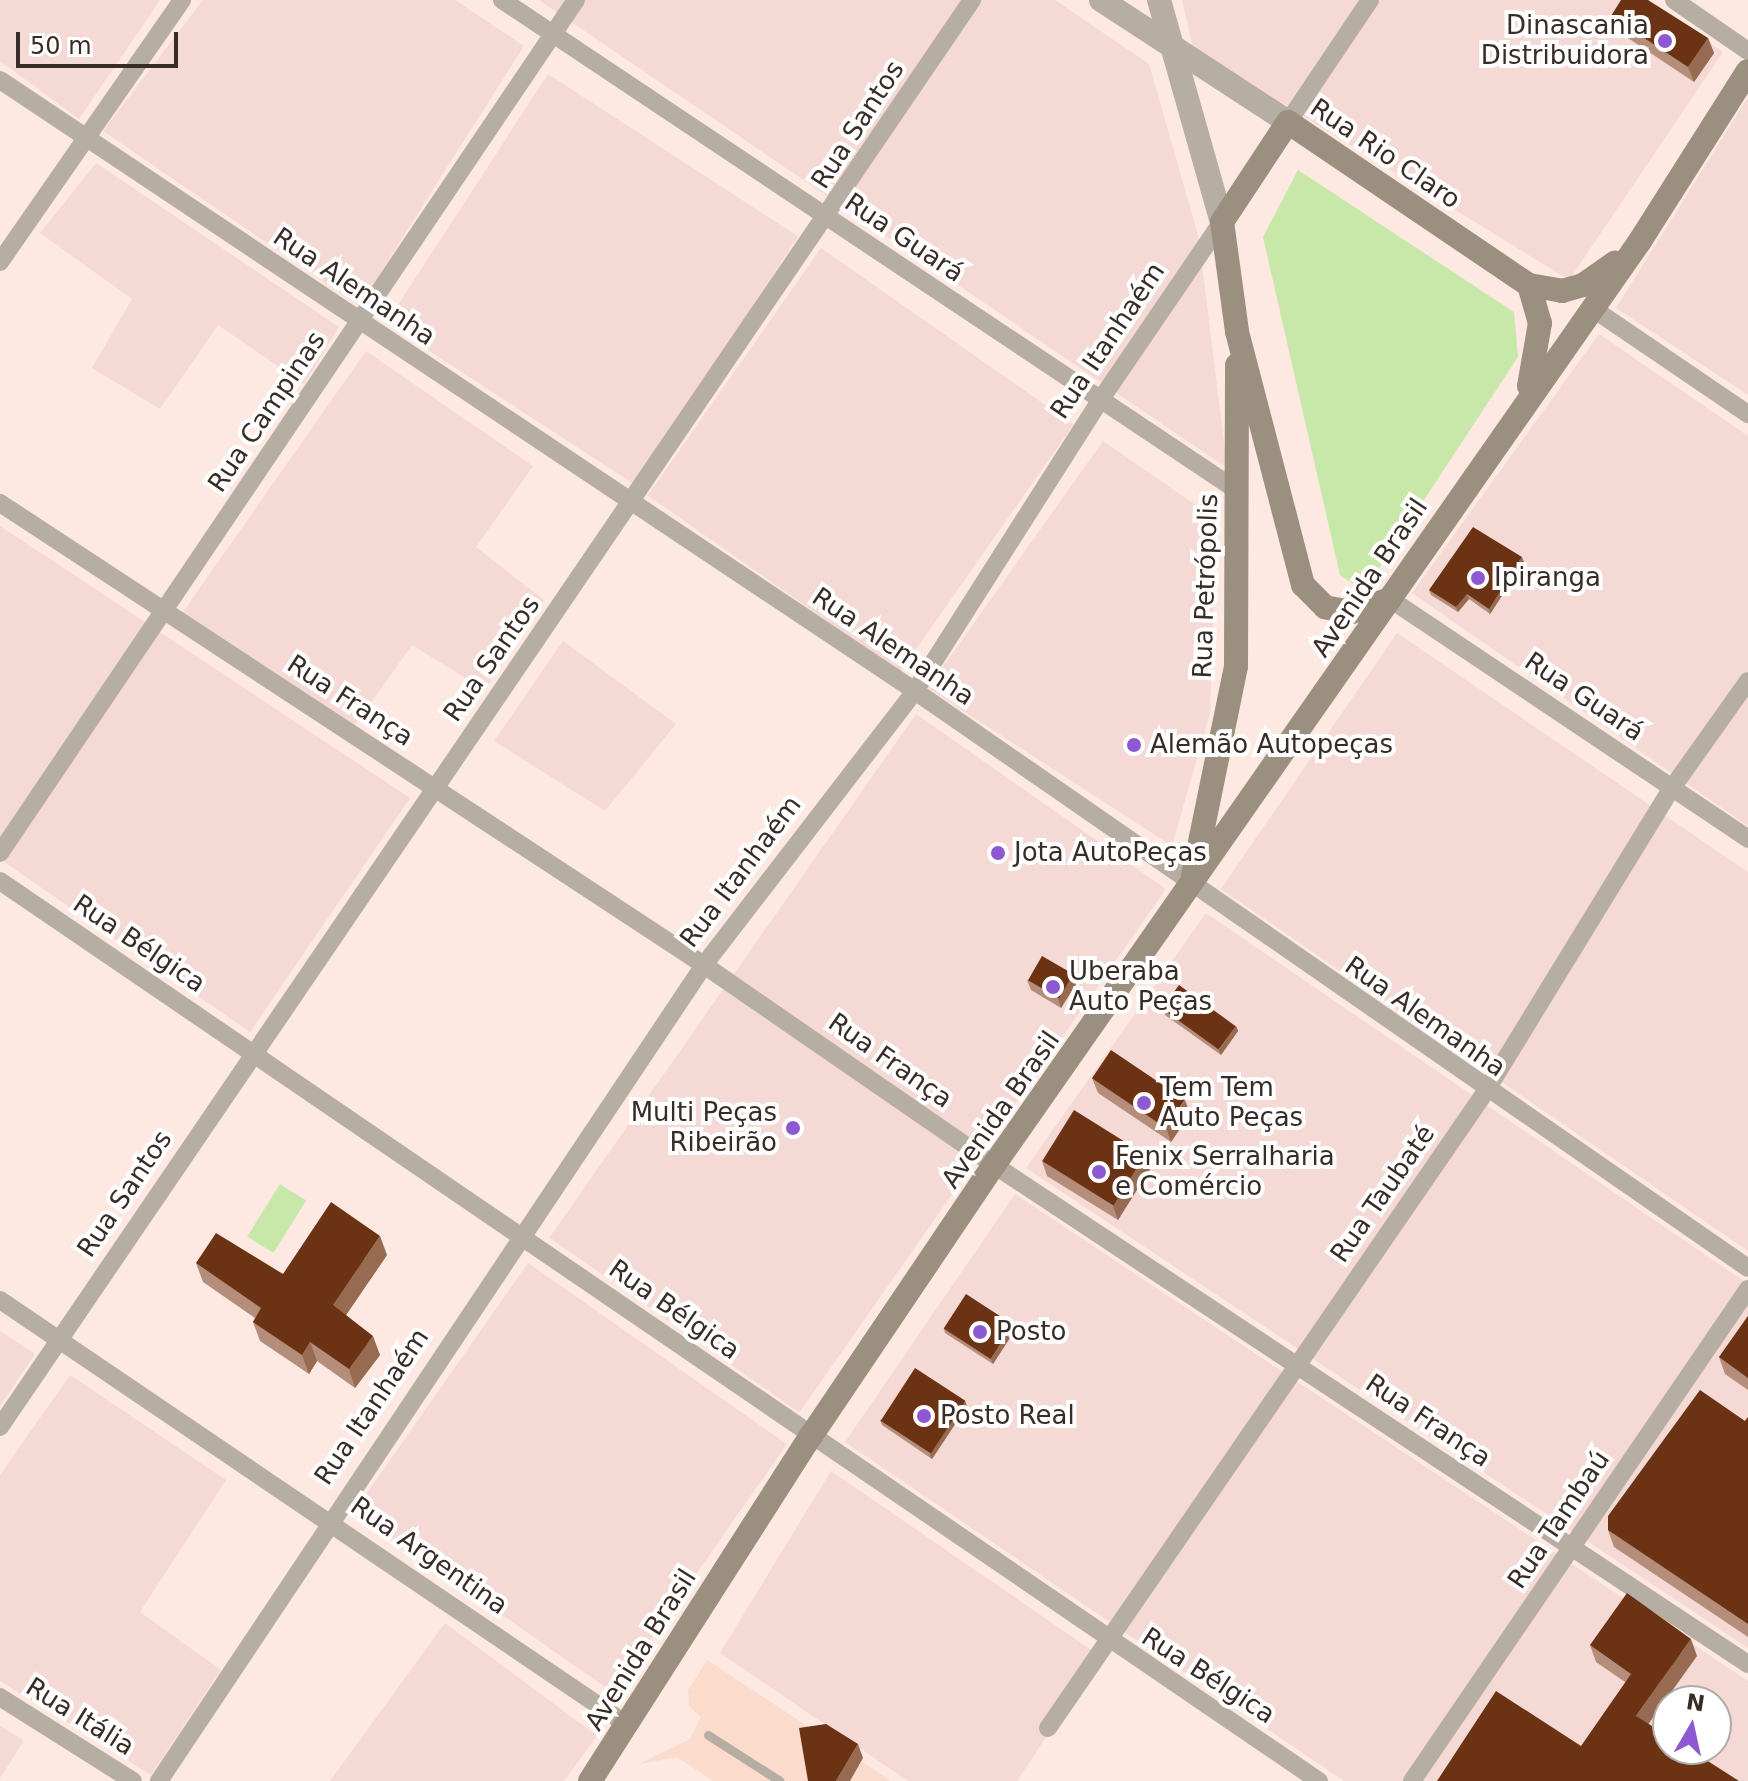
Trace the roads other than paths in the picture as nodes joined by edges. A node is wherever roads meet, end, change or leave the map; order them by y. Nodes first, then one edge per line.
1 (182, 0) edge
2 (502, 0) edge
3 (576, 0) edge
4 (972, 0) edge
5 (1101, 0) edge
6 (1159, 0) edge
7 (1370, 0) edge
8 (1674, 0) edge
9 (552, 36) junction
10 (1170, 45) junction
11 (1748, 51) edge
12 (1748, 71) edge
13 (0, 80) edge
14 (1288, 122) junction
15 (84, 138) junction
16 (828, 218) junction
17 (1222, 222) junction
18 (1640, 241) junction
19 (0, 262) edge
20 (1529, 285) junction
21 (1592, 308) junction
22 (359, 322) junction
23 (1237, 331) junction
24 (1525, 400) junction
25 (1099, 402) junction
26 (1748, 414) edge
27 (1238, 491) junction
28 (0, 503) edge
29 (631, 503) junction
30 (1390, 599) junction
31 (163, 609) junction
32 (1748, 681) edge
33 (915, 691) junction
34 (435, 788) junction
35 (1672, 788) junction
36 (1748, 839) edge
37 (0, 853) edge
38 (0, 881) edge
39 (1191, 886) junction
40 (704, 965) junction
41 (251, 1053) junction
42 (1486, 1091) junction
43 (994, 1165) junction
44 (522, 1236) junction
45 (1748, 1268) edge
46 (1748, 1289) edge
47 (0, 1300) edge
48 (58, 1339) junction
49 (1297, 1363) junction
50 (0, 1427) edge
51 (811, 1436) junction
52 (330, 1519) junction
53 (1570, 1550) junction
54 (1109, 1642) junction
55 (1748, 1664) edge
56 (0, 1697) edge
57 (626, 1724) junction
58 (1048, 1728) dead end
59 (708, 1735) dead end
60 (133, 1781) edge
61 (159, 1781) edge
62 (590, 1781) edge
63 (780, 1781) edge
64 (1319, 1781) edge
65 (1412, 1781) edge

1 - 15 street
2 - 9 street, Rua Guará
3 - 9 street, Rua Campinas
4 - 16 street, Rua Santos
5 - 10 street, Rua Rio Claro
6 - 10 street, Rua Petrópolis
7 - 14 street, Rua Itanhaém
8 - 11 street
9 - 16 street, Rua Guará
9 - 22 street, Rua Campinas
10 - 14 street, Rua Rio Claro
10 - 17 street, Rua Petrópolis
12 - 18 main road, Avenida Brasil
13 - 15 street, Rua Alemanha
14 - 17 main road, Rua Itanhaém
14 - 20 main road, Rua Rio Claro
15 - 19 street
15 - 22 street, Rua Alemanha
16 - 25 street, Rua Guará
16 - 29 street, Rua Santos
17 - 23 main road, Rua Petrópolis
17 - 25 street, Rua Itanhaém
18 - 20 main road, Rua Rio Claro
18 - 21 main road, Avenida Brasil
20 - 24 main road, Avenida Brasil
21 - 24 main road, Avenida Brasil
21 - 26 street
22 - 29 street, Rua Alemanha
22 - 31 street, Rua Campinas
23 - 27 main road, Rua Petrópolis
23 - 30 main road, Rua Petrópolis
24 - 30 main road, Avenida Brasil
25 - 27 street, Rua Guará
25 - 33 street, Rua Itanhaém
27 - 39 main road, Rua Petrópolis
28 - 31 street, Rua França
29 - 33 street, Rua Alemanha
29 - 34 street, Rua Santos
30 - 35 street, Rua Guará
30 - 39 main road, Avenida Brasil
31 - 34 street, Rua França
31 - 37 street, Rua Campinas
32 - 35 street, Rua Taubaté
33 - 39 street, Rua Alemanha
33 - 40 street, Rua Itanhaém
34 - 40 street, Rua França
34 - 41 street, Rua Santos
35 - 36 street, Rua Guará
35 - 42 street, Rua Taubaté
38 - 41 street, Rua Bélgica
39 - 42 street, Rua Alemanha
39 - 43 main road, Avenida Brasil
40 - 43 street, Rua França
40 - 44 street, Rua Itanhaém
41 - 44 street, Rua Bélgica
41 - 48 street, Rua Santos
42 - 45 street, Rua Alemanha
42 - 49 street, Rua Taubaté
43 - 49 street, Rua França
43 - 51 main road, Avenida Brasil
44 - 51 street, Rua Bélgica
44 - 52 street, Rua Itanhaém
46 - 53 street, Rua Tambaú
47 - 48 street, Rua Argentina
48 - 50 street, Rua Santos
48 - 52 street, Rua Argentina
49 - 53 street, Rua França
49 - 54 street, Rua Taubaté
51 - 54 street, Rua Bélgica
51 - 57 main road, Avenida Brasil
52 - 57 street, Rua Argentina
52 - 61 street, Rua Itanhaém
53 - 55 street, Rua França
53 - 65 street, Rua Tambaú
54 - 58 street, Rua Taubaté
54 - 64 street, Rua Bélgica
56 - 60 street, Rua Itália
57 - 62 main road, Avenida Brasil
59 - 63 lane

